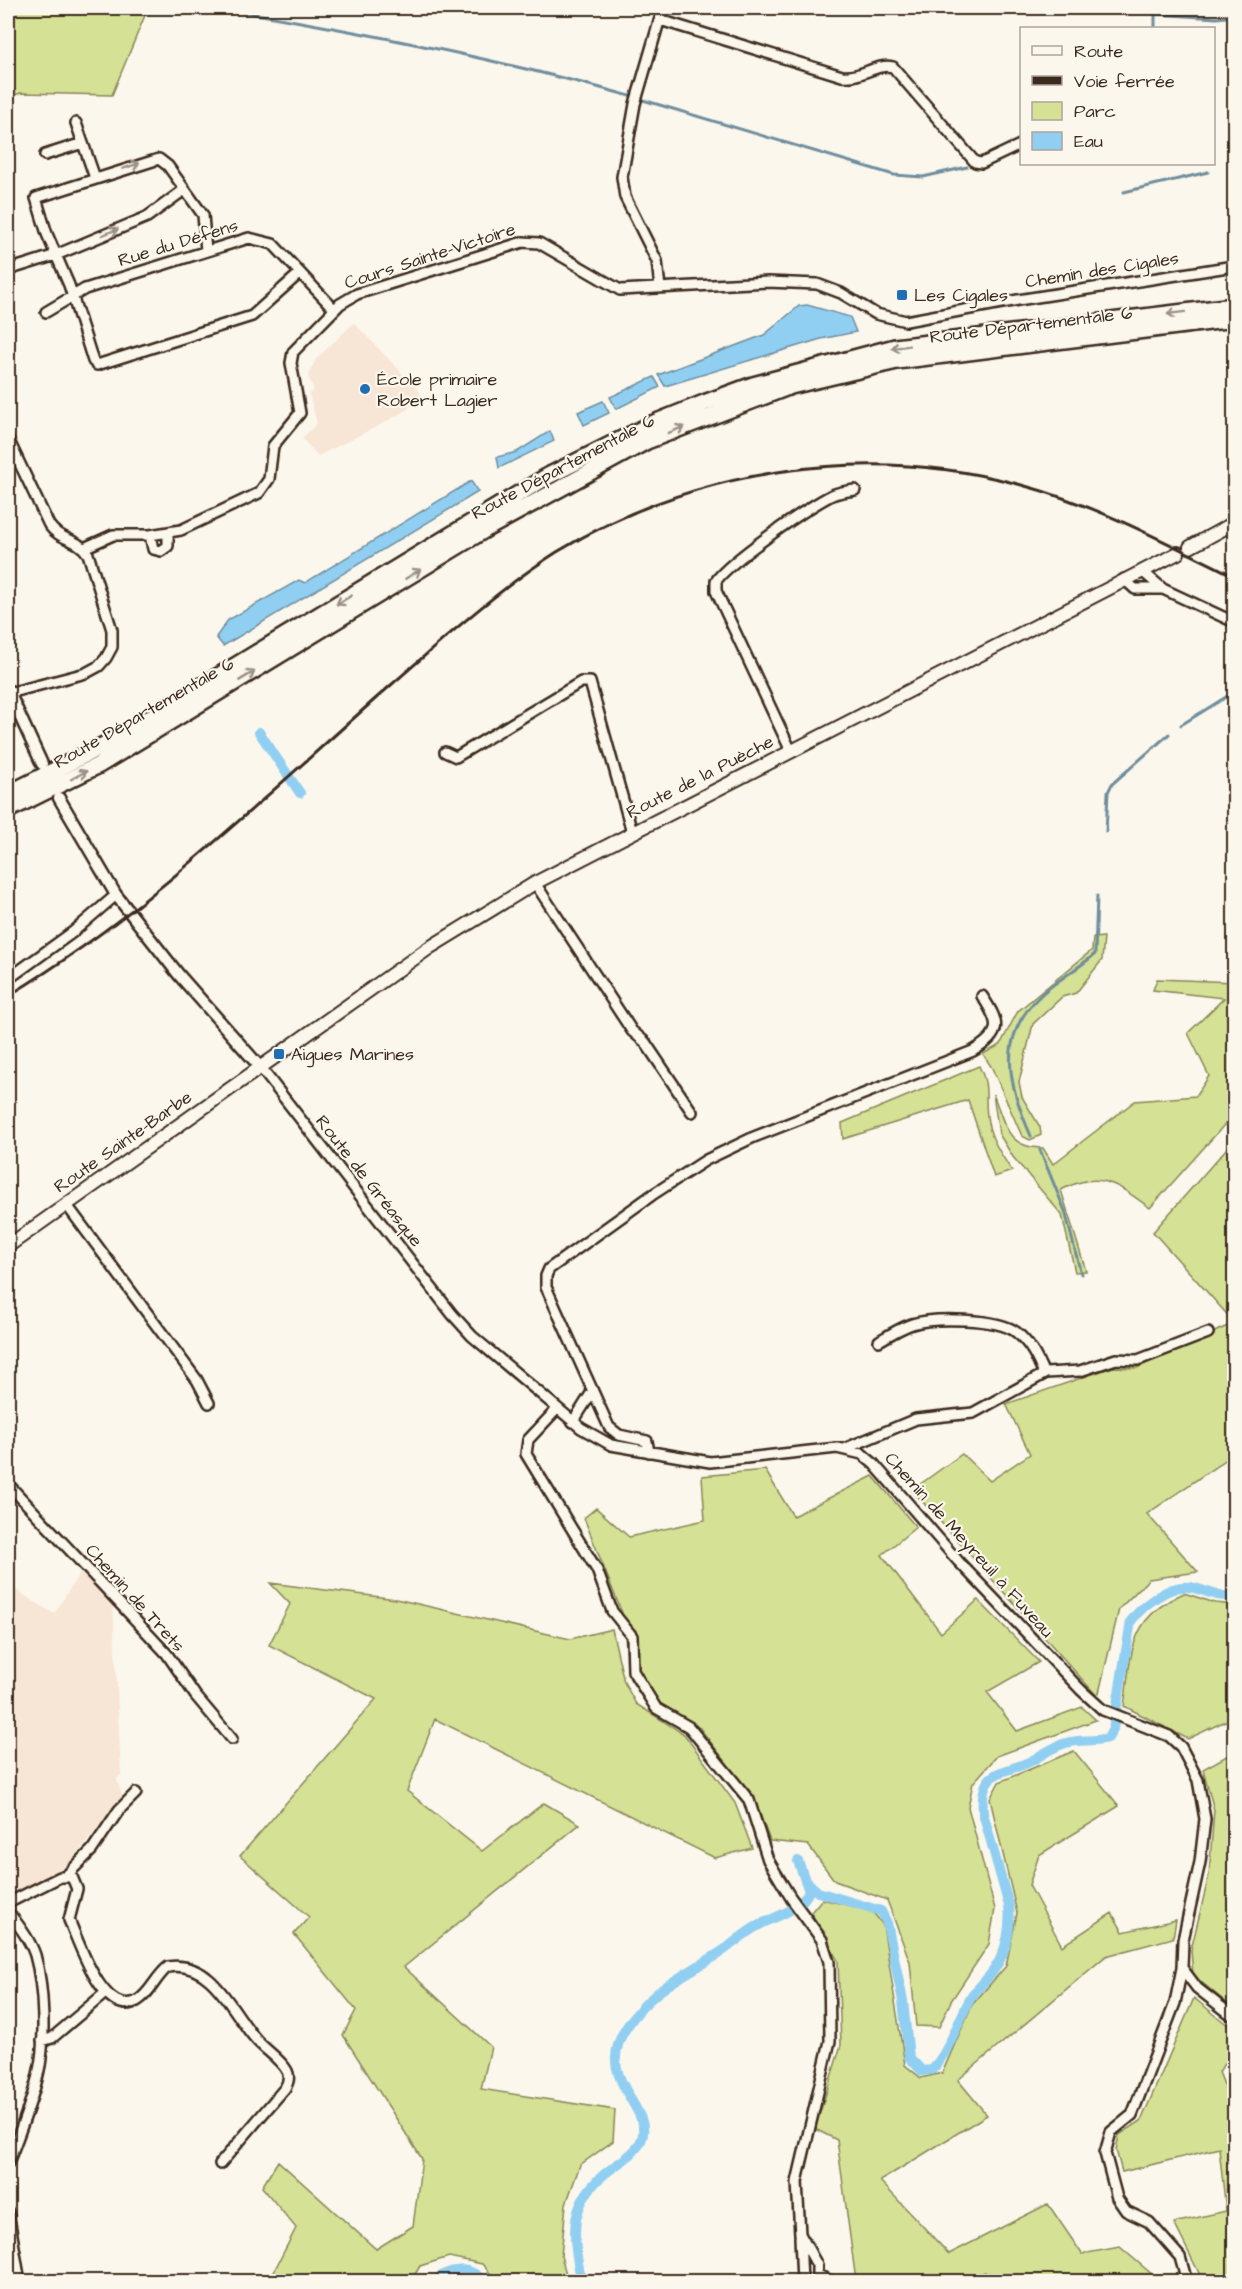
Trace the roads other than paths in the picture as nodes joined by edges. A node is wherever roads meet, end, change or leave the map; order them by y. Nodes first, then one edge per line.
1 (663, 8) edge
2 (660, 20) junction
3 (76, 123) dead end
4 (83, 144) junction
5 (1020, 145) edge
6 (45, 155) dead end
7 (95, 178) junction
8 (184, 190) junction
9 (206, 251) junction
10 (56, 255) junction
11 (1234, 266) edge
12 (8, 270) edge
13 (300, 273) junction
14 (660, 288) junction
15 (72, 297) junction
16 (1234, 306) edge
17 (334, 309) junction
18 (46, 312) dead end
19 (1234, 319) edge
20 (1234, 329) edge
21 (1102, 336) junction
22 (8, 439) edge
23 (855, 490) dead end
24 (1234, 523) edge
25 (168, 533) junction
26 (150, 535) junction
27 (1190, 547) dead end
28 (84, 548) junction
29 (1178, 553) dead end
30 (1142, 571) junction
31 (1124, 579) junction
32 (1163, 589) junction
33 (1234, 622) edge
34 (9, 695) edge
35 (791, 751) junction
36 (445, 752) dead end
37 (42, 764) dead end
38 (8, 794) edge
39 (59, 798) dead end
40 (8, 810) edge
41 (632, 832) junction
42 (535, 883) junction
43 (116, 896) junction
44 (8, 979) edge
45 (981, 996) dead end
46 (260, 1067) junction
47 (692, 1112) dead end
48 (66, 1204) junction
49 (8, 1246) edge
50 (1208, 1333) dead end
51 (879, 1341) dead end
52 (1044, 1374) junction
53 (592, 1392) junction
54 (209, 1403) dead end
55 (557, 1409) junction
56 (573, 1422) junction
57 (844, 1449) junction
58 (649, 1452) junction
59 (8, 1484) edge
60 (232, 1739) dead end
61 (136, 1793) dead end
62 (67, 1875) junction
63 (8, 1903) edge
64 (8, 1912) edge
65 (1182, 1968) junction
66 (104, 1994) junction
67 (1234, 2017) edge
68 (42, 2041) junction
69 (8, 2163) edge
70 (220, 2164) dead end
71 (8, 2212) edge
72 (800, 2234) junction
73 (818, 2278) edge
74 (20, 2282) edge
75 (802, 2282) edge
76 (833, 2282) edge
77 (1187, 2282) edge

1 - 2 street
2 - 5 street
2 - 14 street
3 - 4 street
4 - 6 street
4 - 7 street
7 -> 8 street
7 - 10 street
8 - 9 street
10 -> 8 street
9 - 13 street, Rue du Défens
9 - 15 street, Rue du Défens
10 - 12 street
10 - 15 street
11 - 14 street, Chemin des Cigales
13 - 15 street
13 - 17 street, Rue du Défens
14 - 17 street, Cours Sainte-Victoire
15 - 18 street, Rue du Défens
16 -> 38 highway, Route Départementale 6
17 - 25 street, Cours Sainte-Victoire
19 - 21 highway, Route Départementale 6
20 - 21 highway
40 -> 21 highway, Route Départementale 6
22 - 28 street
23 - 35 street
24 - 27 main road
25 - 26 street, Cours Sainte-Victoire
25 - 26 street, Cours Sainte-Victoire
26 - 28 street, Cours Sainte-Victoire
28 - 34 street
29 - 30 main road, Route de la Puèche
30 - 31 main road, Route de la Puèche
30 - 32 street
31 - 32 street
31 - 35 main road, Route de la Puèche
32 - 33 street
34 - 37 street
35 - 41 main road, Route de la Puèche
36 - 41 street
39 - 43 street
41 - 42 main road, Route de la Puèche
42 - 46 main road, Route de la Puèche
42 - 47 street
43 - 44 street
43 - 46 street
45 - 53 street
46 - 48 main road, Route Sainte-Barbe
46 - 55 street, Route de Gréasque
48 - 49 main road, Route Sainte-Barbe
48 - 54 street
50 - 52 street
51 - 52 street
52 - 57 street
53 - 56 street
53 - 58 street
55 - 56 street
55 - 72 street
56 - 58 street
57 - 58 street
57 - 65 street, Chemin de Meyreuil à Fuveau
59 - 60 street, Chemin de Trets
61 - 62 street
62 - 63 street
62 - 66 street
64 - 68 street
65 - 67 street
65 - 77 street, Chemin de Meyreuil à Fuveau
66 - 68 street
66 - 70 street
68 - 69 street
71 - 74 street
72 - 73 street
72 - 75 street
73 - 76 street

